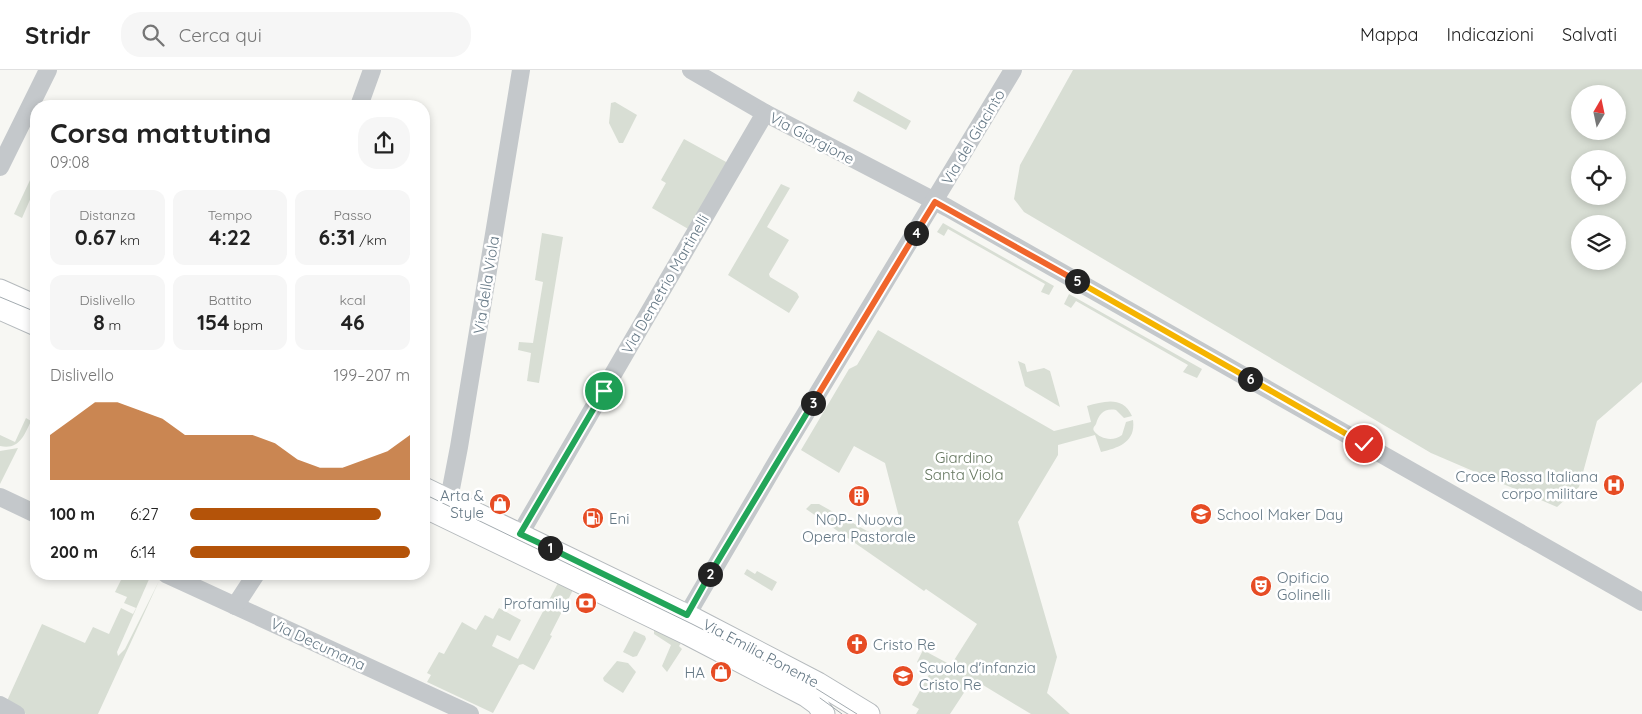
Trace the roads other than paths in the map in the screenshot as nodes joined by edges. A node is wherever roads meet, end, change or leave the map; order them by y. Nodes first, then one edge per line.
1 (48, 70) edge
2 (372, 70) edge
3 (521, 70) edge
4 (691, 70) edge
5 (1013, 70) edge
6 (33, 100) edge
7 (361, 100) edge
8 (30, 106) edge
9 (766, 113) junction
10 (0, 167) edge
11 (935, 202) junction
12 (0, 290) edge
13 (30, 303) edge
14 (0, 309) edge
15 (30, 322) edge
16 (430, 491) edge
17 (0, 498) edge
18 (449, 500) junction
19 (430, 510) edge
20 (30, 511) edge
21 (520, 534) junction
22 (179, 580) edge
23 (252, 580) edge
24 (1642, 602) edge
25 (235, 606) junction
26 (687, 615) junction
27 (0, 705) edge
28 (862, 709) edge
29 (16, 714) edge
30 (470, 714) edge
31 (824, 714) edge

1 - 6 street
2 - 7 street
3 - 18 street, Via della Viola
4 - 9 street, Via Giorgione
5 - 11 street, Via del Giacinto
8 - 10 street
9 - 11 street, Via Giorgione
9 - 21 street, Via Demetrio Martinelli
11 - 24 street, Via Giorgione
11 - 26 street, Via del Giacinto
12 - 13 main road
14 - 15 main road
16 - 18 main road, Via Emilia Ponente
17 - 20 street
18 - 21 main road, Via Emilia Ponente
19 - 31 main road, Via Emilia Ponente
21 - 26 main road, Via Emilia Ponente
22 - 25 street, Via Decumana
23 - 25 street
25 - 30 street, Via Decumana
26 - 28 main road, Via Emilia Ponente
27 - 29 street
28 - 31 main road, Via Emilia Ponente

